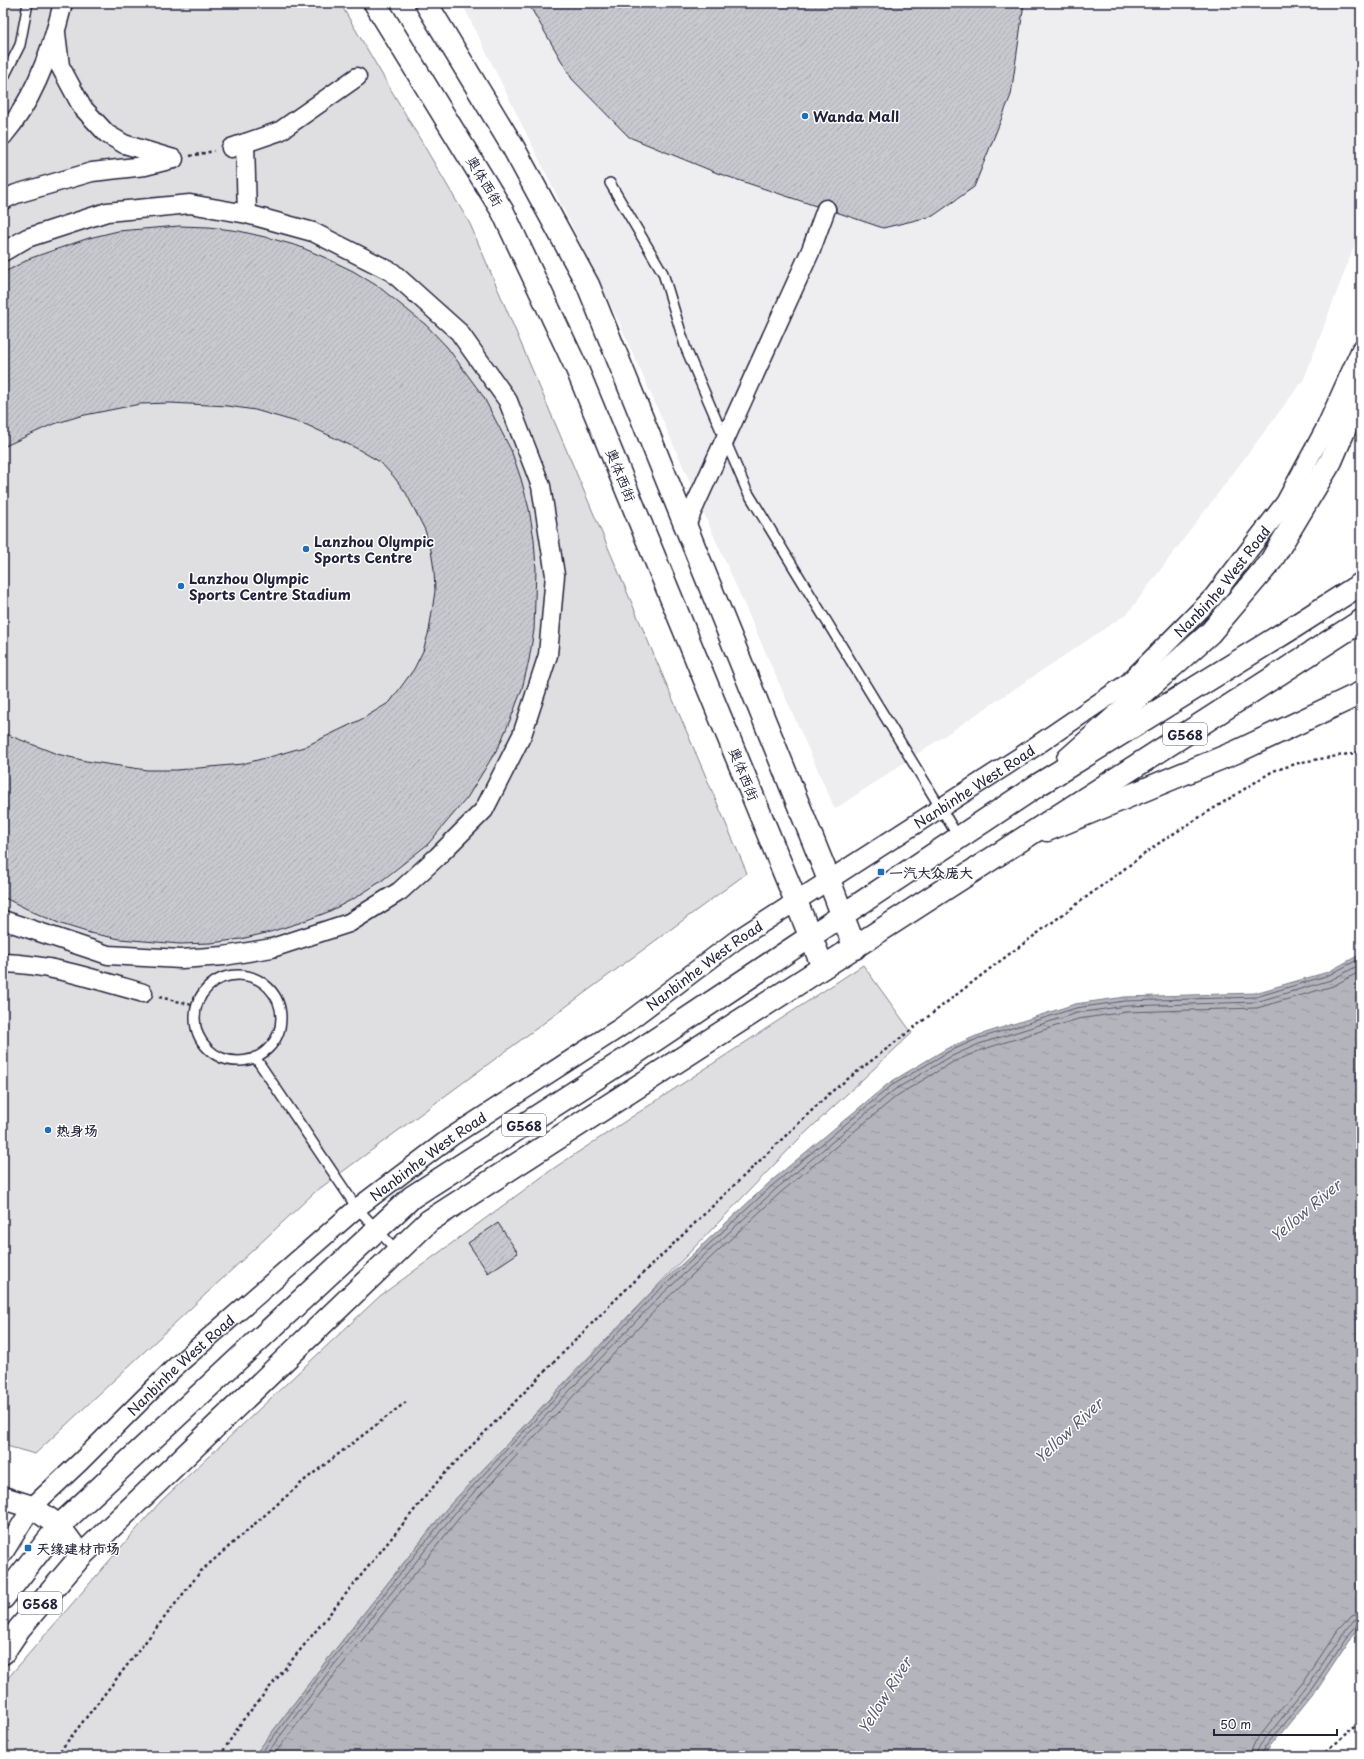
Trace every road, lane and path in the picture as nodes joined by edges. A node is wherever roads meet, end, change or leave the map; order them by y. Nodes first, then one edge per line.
1 (28, 3) edge
2 (63, 3) edge
3 (375, 3) edge
4 (426, 3) edge
5 (56, 33) junction
6 (357, 77) dead end
7 (3, 79) edge
8 (3, 136) edge
9 (238, 145) junction
10 (174, 159) junction
11 (610, 183) dead end
12 (3, 200) edge
13 (826, 209) dead end
14 (247, 214) junction
15 (3, 252) edge
16 (1361, 349) edge
17 (1361, 391) edge
18 (724, 439) junction
19 (686, 525) junction
20 (1361, 584) edge
21 (1358, 623) edge
22 (1361, 693) edge
23 (1361, 752) edge
24 (1038, 785) junction
25 (940, 808) junction
26 (959, 838) junction
27 (1018, 842) junction
28 (829, 880) junction
29 (796, 901) junction
30 (843, 916) junction
31 (3, 920) edge
32 (810, 937) junction
33 (854, 948) junction
34 (3, 954) edge
35 (3, 963) edge
36 (23, 963) junction
37 (225, 966) junction
38 (823, 967) junction
39 (143, 993) joint
40 (197, 1006) junction
41 (255, 1057) junction
42 (357, 1208) junction
43 (377, 1231) junction
44 (397, 1251) junction
45 (406, 1402) dead end
46 (3, 1498) edge
47 (32, 1507) junction
48 (58, 1526) junction
49 (3, 1554) edge
50 (81, 1556) junction
51 (3, 1598) edge
52 (3, 1653) edge
53 (1361, 1722) edge
54 (56, 1756) edge
55 (220, 1756) edge
56 (1321, 1756) edge

1 - 7 lane
2 - 5 street
3 - 29 main road, 奥体西街
4 - 19 main road
5 - 8 street
5 - 10 street
6 - 9 street
9 - 10 path
9 - 14 street
10 - 12 street
11 - 18 lane
13 - 18 street
14 - 15 street
14 - 37 street
16 - 25 street, Nanbinhe West Road
17 - 24 main road
18 - 19 street
18 - 25 lane
19 - 28 main road
20 - 24 main road, Nanbinhe West Road / G568
21 - 27 main road, G568
22 - 27 main road
23 - 55 path
24 - 26 main road, Nanbinhe West Road / G568
25 - 26 lane
25 - 28 street, Nanbinhe West Road
26 - 30 main road, Nanbinhe West Road / G568
27 - 33 main road, G568
28 - 29 street, Nanbinhe West Road
28 - 30 main road
29 - 32 main road, 奥体西街
29 - 42 street, Nanbinhe West Road
30 - 32 main road, Nanbinhe West Road / G568
30 - 33 main road
31 - 37 street
32 - 38 main road, 奥体西街
32 - 43 main road, Nanbinhe West Road / G568
33 - 38 main road, G568
34 - 36 street
35 - 36 street
36 - 39 street
37 - 40 lane
37 - 41 lane
38 - 44 main road, G568
39 - 40 path
40 - 41 lane
41 - 42 lane
42 - 43 lane
42 - 47 street, Nanbinhe West Road
43 - 44 lane
43 - 48 main road, Nanbinhe West Road / G568
44 - 50 main road, G568
45 - 54 path
46 - 47 main road
47 - 48 main road
47 - 49 street, Nanbinhe West Road
48 - 50 main road
48 - 51 main road, Nanbinhe West Road / G568
50 - 52 main road, G568
53 - 56 path

